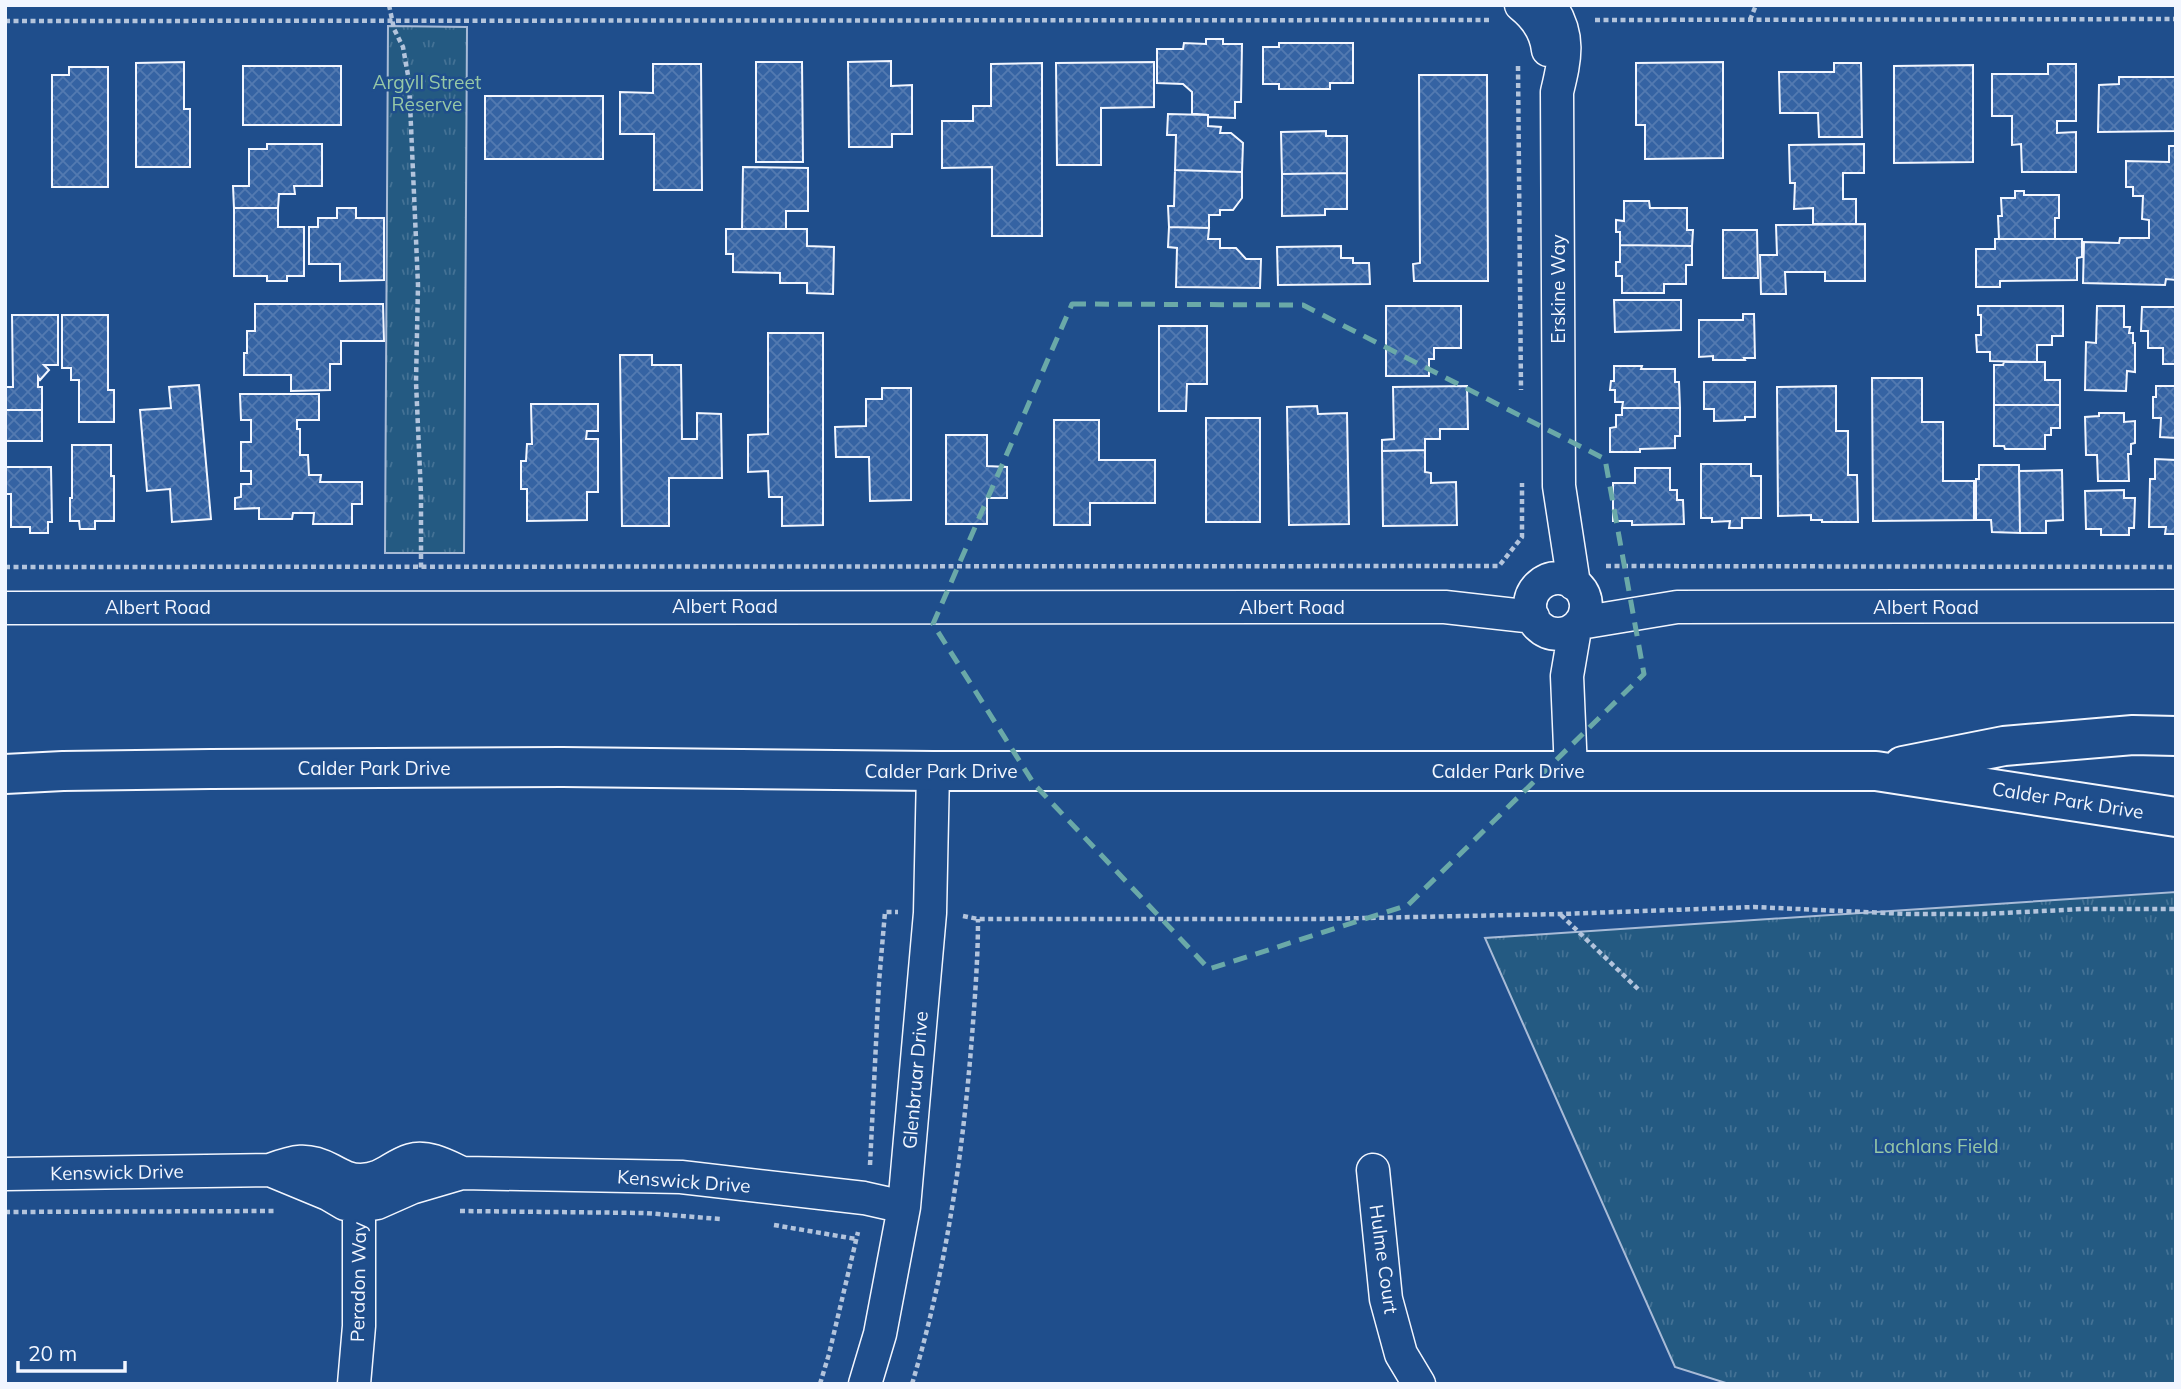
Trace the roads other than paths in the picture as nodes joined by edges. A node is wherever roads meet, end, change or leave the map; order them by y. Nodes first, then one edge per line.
1 (1542, 13) edge
2 (1558, 594) junction
3 (2176, 606) edge
4 (1677, 607) junction
5 (5, 608) edge
6 (1578, 626) junction
7 (2176, 736) edge
8 (933, 771) junction
9 (1561, 771) junction
10 (1876, 771) junction
11 (5, 774) edge
12 (2176, 817) edge
13 (1373, 1170) dead end
14 (5, 1174) edge
15 (359, 1193) junction
16 (904, 1207) junction
17 (354, 1384) edge
18 (865, 1384) edge
19 (1419, 1384) edge

1 - 2 street, Erskine Way
2 - 4 street, Albert Road
2 - 5 street, Albert Road
2 - 6 street, Albert Road
2 - 9 street, Erskine Way
3 - 4 street, Albert Road
4 - 6 street, Albert Road
6 - 9 street
7 - 10 street, Calder Park Drive
8 - 9 street, Calder Park Drive
8 - 11 street, Calder Park Drive
8 - 16 street, Glenbruar Drive
9 - 10 street, Calder Park Drive
10 - 12 street, Calder Park Drive
13 - 19 street, Hulme Court
14 - 15 street, Kenswick Drive
15 - 16 street, Kenswick Drive
15 - 17 street, Peradon Way
16 - 18 street, Glenbruar Drive

